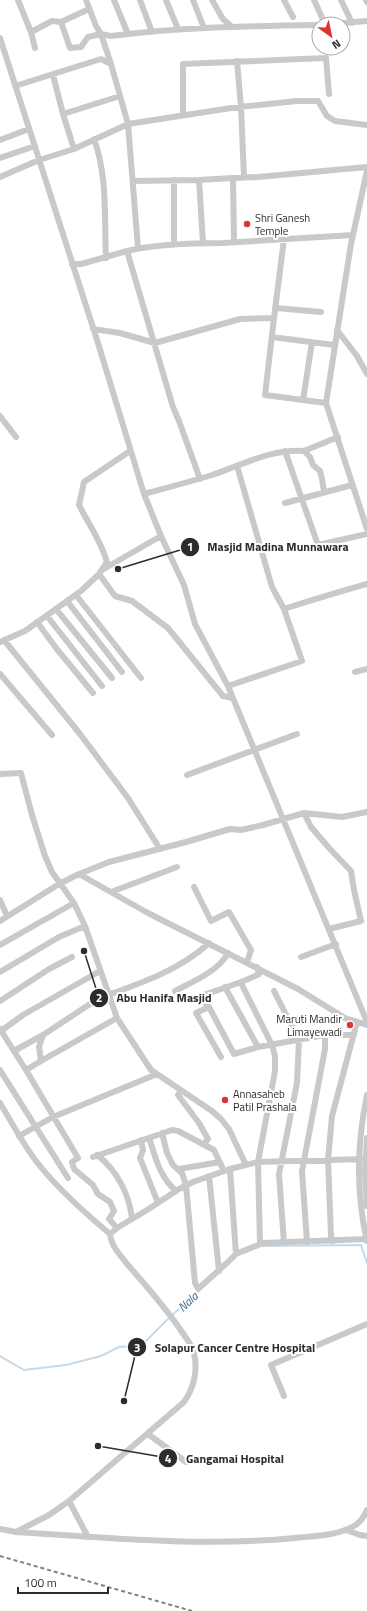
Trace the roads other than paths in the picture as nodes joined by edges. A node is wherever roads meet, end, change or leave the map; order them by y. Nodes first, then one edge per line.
1 (18, 0) edge
2 (86, 0) edge
3 (114, 0) edge
4 (140, 0) edge
5 (166, 0) edge
6 (193, 0) edge
7 (212, 0) edge
8 (284, 0) edge
9 (314, 0) edge
10 (342, 0) edge
11 (89, 9) junction
12 (321, 16) edge
13 (293, 17) dead end
14 (367, 21) edge
15 (61, 22) junction
16 (352, 23) joint
17 (311, 25) edge
18 (231, 26) junction
19 (204, 28) junction
20 (178, 29) junction
21 (31, 32) junction
22 (152, 32) junction
23 (101, 34) junction
24 (128, 34) junction
25 (0, 38) edge
26 (35, 48) dead end
27 (237, 61) junction
28 (111, 64) junction
29 (53, 75) junction
30 (15, 86) junction
31 (329, 94) dead end
32 (120, 96) junction
33 (241, 107) junction
34 (63, 114) junction
35 (183, 115) junction
36 (128, 124) junction
37 (367, 125) edge
38 (29, 129) junction
39 (94, 139) junction
40 (0, 140) edge
41 (35, 146) junction
42 (74, 149) junction
43 (0, 158) edge
44 (39, 160) junction
45 (367, 167) edge
46 (367, 171) edge
47 (0, 177) edge
48 (244, 177) junction
49 (233, 178) junction
50 (174, 180) junction
51 (199, 180) junction
52 (133, 181) junction
53 (353, 235) junction
54 (284, 239) junction
55 (234, 242) junction
56 (203, 243) junction
57 (174, 245) junction
58 (138, 248) junction
59 (127, 251) junction
60 (106, 258) junction
61 (72, 264) junction
62 (276, 308) junction
63 (321, 312) dead end
64 (274, 318) junction
65 (93, 329) junction
66 (337, 330) junction
67 (272, 337) junction
68 (312, 342) junction
69 (155, 343) junction
70 (334, 345) junction
71 (367, 374) edge
72 (303, 400) junction
73 (326, 403) junction
74 (0, 416) edge
75 (16, 437) dead end
76 (338, 437) junction
77 (130, 451) junction
78 (285, 451) junction
79 (304, 451) junction
80 (237, 466) junction
81 (200, 479) junction
82 (352, 485) junction
83 (324, 492) junction
84 (144, 494) junction
85 (301, 499) junction
86 (285, 503) dead end
87 (367, 529) edge
88 (367, 534) edge
89 (161, 536) junction
90 (100, 572) junction
91 (367, 584) edge
92 (76, 595) junction
93 (66, 602) junction
94 (56, 609) junction
95 (284, 609) junction
96 (47, 616) junction
97 (37, 622) junction
98 (2, 641) edge
99 (367, 669) edge
100 (122, 672) dead end
101 (355, 672) dead end
102 (0, 674) edge
103 (112, 678) dead end
104 (141, 678) dead end
105 (102, 686) dead end
106 (228, 686) junction
107 (93, 693) dead end
108 (232, 698) junction
109 (297, 734) dead end
110 (52, 735) dead end
111 (254, 750) junction
112 (0, 774) edge
113 (187, 775) dead end
114 (367, 812) edge
115 (304, 813) junction
116 (282, 820) junction
117 (160, 849) junction
118 (177, 868) dead end
119 (79, 874) junction
120 (59, 884) junction
121 (194, 887) dead end
122 (111, 892) junction
123 (0, 900) edge
124 (74, 903) junction
125 (7, 916) junction
126 (0, 921) edge
127 (85, 926) junction
128 (329, 929) junction
129 (209, 943) junction
130 (336, 944) junction
131 (0, 945) edge
132 (228, 953) junction
133 (72, 957) dead end
134 (301, 957) dead end
135 (247, 962) junction
136 (257, 967) junction
137 (100, 971) junction
138 (0, 972) edge
139 (240, 983) junction
140 (225, 987) junction
141 (175, 991) dead end
142 (274, 991) dead end
143 (109, 996) junction
144 (0, 1001) edge
145 (209, 1007) junction
146 (117, 1018) junction
147 (357, 1022) junction
148 (367, 1024) edge
149 (0, 1030) edge
150 (43, 1034) junction
151 (325, 1035) junction
152 (354, 1035) junction
153 (299, 1040) junction
154 (272, 1045) junction
155 (258, 1047) junction
156 (14, 1051) junction
157 (220, 1057) dead end
158 (41, 1062) junction
159 (0, 1070) edge
160 (26, 1070) junction
161 (157, 1074) junction
162 (181, 1090) junction
163 (367, 1095) edge
164 (0, 1104) edge
165 (53, 1117) junction
166 (35, 1127) junction
167 (162, 1133) junction
168 (19, 1136) junction
169 (149, 1138) junction
170 (367, 1138) edge
171 (140, 1140) junction
172 (204, 1144) junction
173 (362, 1159) junction
174 (328, 1160) junction
175 (220, 1162) junction
176 (258, 1162) junction
177 (282, 1162) junction
178 (304, 1162) junction
179 (246, 1165) junction
180 (179, 1169) junction
181 (230, 1169) junction
182 (224, 1171) junction
183 (209, 1176) junction
184 (68, 1178) dead end
185 (186, 1185) junction
186 (176, 1191) junction
187 (158, 1203) junction
188 (367, 1206) edge
189 (132, 1218) junction
190 (117, 1228) junction
191 (110, 1234) junction
192 (367, 1240) edge
193 (333, 1241) junction
194 (307, 1242) junction
195 (284, 1243) junction
196 (260, 1244) junction
197 (236, 1254) junction
198 (218, 1271) junction
199 (367, 1324) edge
200 (284, 1396) dead end
201 (148, 1434) junction
202 (186, 1462) dead end
203 (70, 1501) junction
204 (367, 1510) edge
205 (0, 1529) edge
206 (346, 1530) junction
207 (16, 1532) junction
208 (367, 1536) edge
209 (88, 1537) junction

1 - 21 street
2 - 11 street
3 - 24 street
4 - 22 street
5 - 20 street
6 - 19 street
7 - 18 street
8 - 13 street
9 - 12 street
10 - 16 street
11 - 15 street
11 - 23 street
14 - 16 street
15 - 21 street
15 - 23 street
17 - 18 street
18 - 19 street
19 - 20 street
20 - 22 street
21 - 26 street
22 - 24 street
23 - 24 street
23 - 28 street
25 - 30 street
27 - 31 street
27 - 33 street
27 - 35 street
28 - 29 street
28 - 32 street
29 - 30 street
29 - 34 street
30 - 38 street
32 - 34 street
32 - 36 street
33 - 35 street
33 - 37 street
33 - 48 street
34 - 42 street
35 - 36 street
36 - 39 street
36 - 52 street
38 - 40 street
38 - 41 street
39 - 42 street
39 - 60 street
41 - 43 street
41 - 44 street
42 - 44 street
44 - 47 street
44 - 61 street
45 - 48 street
46 - 53 street
48 - 49 street
49 - 51 street
49 - 55 street
50 - 51 street
50 - 52 street
50 - 57 street
51 - 56 street
52 - 58 street
53 - 54 street
53 - 66 street
54 - 55 street
54 - 62 street
55 - 56 street
56 - 57 street
57 - 58 street
58 - 59 street
59 - 60 street
59 - 69 street
60 - 61 street
61 - 65 street
62 - 63 street
62 - 64 street
64 - 67 street
64 - 69 street
65 - 69 street
65 - 77 street
66 - 70 street
66 - 71 street
67 - 68 street
67 - 72 street
68 - 70 street
68 - 72 street
69 - 81 street
70 - 73 street
72 - 73 street
73 - 76 street
74 - 75 street
76 - 79 street
76 - 82 street
77 - 84 street
77 - 90 street
78 - 79 street
78 - 80 street
78 - 85 street
79 - 83 street
80 - 81 street
80 - 95 street
81 - 84 street
82 - 83 street
82 - 87 street
83 - 85 street
84 - 89 street
85 - 86 street
85 - 88 street
89 - 90 street
89 - 106 street
90 - 92 street
90 - 108 street
91 - 95 street
92 - 93 street
92 - 104 street
93 - 94 street
93 - 100 street
94 - 96 street
94 - 103 street
95 - 106 street
96 - 97 street
96 - 105 street
97 - 98 street
97 - 107 street
98 - 117 street
99 - 101 street
102 - 110 street
106 - 108 street
108 - 111 street
109 - 111 street
111 - 113 street
111 - 116 street
112 - 120 street
114 - 115 street
115 - 116 street
115 - 128 street
116 - 117 street
116 - 128 street
117 - 119 street
118 - 122 street
119 - 120 street
119 - 122 street
120 - 124 street
120 - 125 street
121 - 135 street
122 - 129 street
123 - 125 street
124 - 127 street
124 - 131 street
125 - 126 street
127 - 137 street
127 - 138 street
128 - 130 street
129 - 132 street
129 - 143 street
130 - 134 street
130 - 148 street
132 - 135 street
132 - 141 street
133 - 144 street
135 - 136 street
136 - 139 street
136 - 147 street
137 - 143 street
137 - 149 street
139 - 140 street
139 - 154 street
140 - 145 street
140 - 155 street
142 - 153 street
143 - 146 street
143 - 150 street
145 - 155 street
145 - 157 street
146 - 158 street
146 - 161 street
147 - 148 street
147 - 152 street
149 - 156 street
150 - 156 street
150 - 158 street
151 - 152 street
151 - 153 street
151 - 178 street
152 - 174 street
153 - 154 street
153 - 177 street
154 - 155 street
154 - 176 street
156 - 160 street
158 - 160 street
159 - 166 street
160 - 165 street
161 - 162 street
161 - 165 street
162 - 172 street
162 - 179 street
163 - 173 street
164 - 168 street
165 - 166 street
165 - 190 street
166 - 168 street
166 - 184 street
167 - 169 street
167 - 172 street
167 - 180 street
168 - 191 street
169 - 171 street
169 - 186 street
170 - 173 street
171 - 187 street
171 - 189 street
172 - 175 street
173 - 174 street
173 - 188 street
173 - 192 street
174 - 178 street
174 - 193 street
175 - 180 street
175 - 182 street
176 - 177 street
176 - 179 street
176 - 196 street
177 - 178 street
177 - 195 street
178 - 194 street
179 - 181 street
180 - 185 street
181 - 182 street
181 - 197 street
182 - 183 street
183 - 185 street
183 - 198 street
185 - 186 street
185 - 198 street
186 - 187 street
187 - 189 street
189 - 190 street
190 - 191 street
191 - 201 street
192 - 193 street
193 - 194 street
194 - 195 street
195 - 196 street
196 - 197 street
197 - 198 street
199 - 200 street
201 - 202 street
201 - 203 street
203 - 207 street
203 - 209 street
204 - 206 street
205 - 207 street
206 - 208 street
206 - 209 street
207 - 209 street

